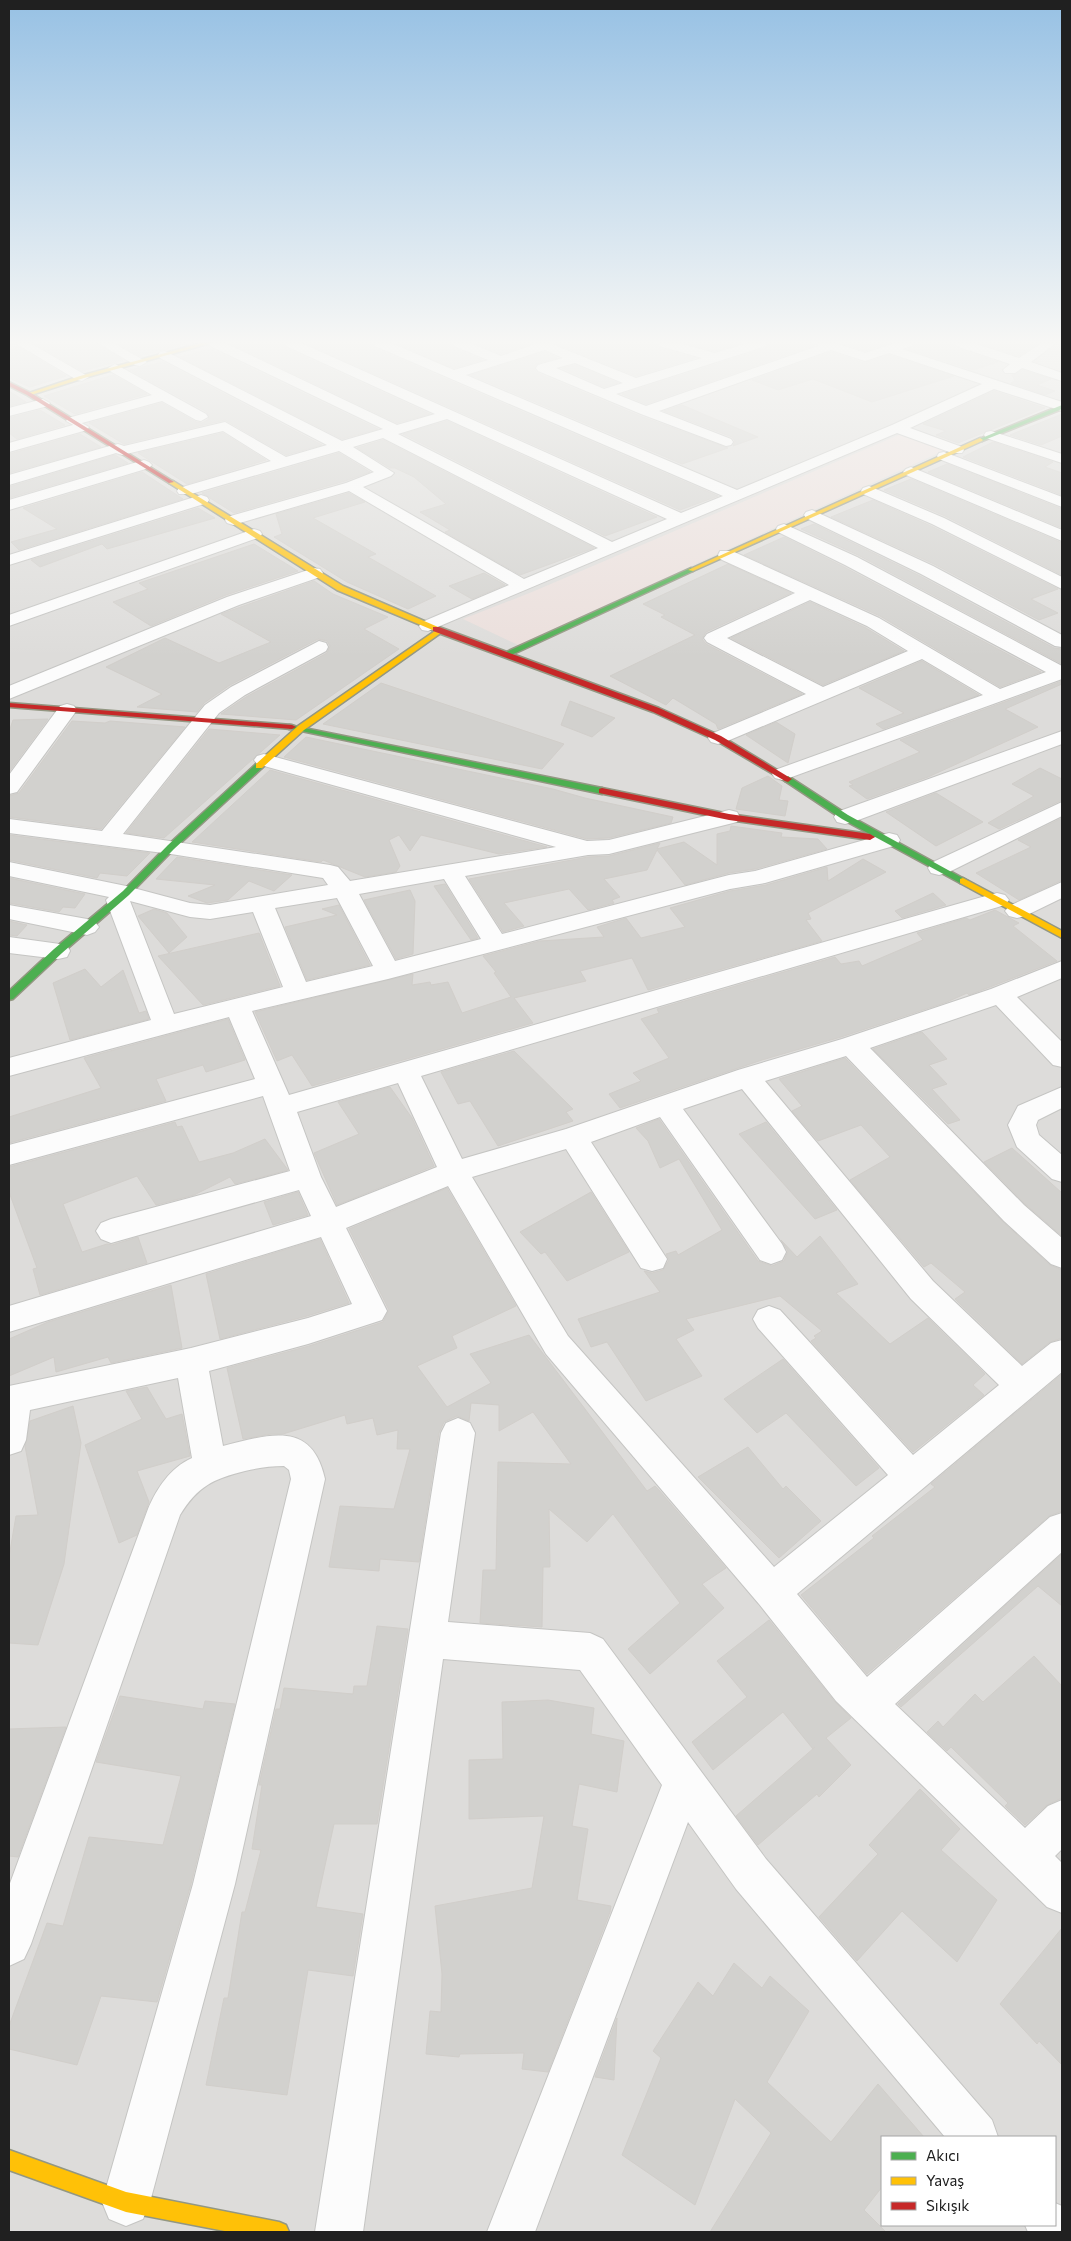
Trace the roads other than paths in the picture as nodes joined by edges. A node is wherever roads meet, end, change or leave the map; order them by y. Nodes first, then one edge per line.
1 (116, 448) edge
2 (131, 448) edge
3 (261, 448) edge
4 (341, 448) edge
5 (344, 448) edge
6 (420, 448) edge
7 (523, 448) edge
8 (625, 448) edge
9 (850, 448) edge
10 (939, 448) edge
11 (963, 448) edge
12 (1029, 448) edge
13 (120, 450) junction
14 (950, 453) junction
15 (1062, 459) edge
16 (285, 462) junction
17 (144, 465) junction
18 (911, 472) junction
19 (9, 480) edge
20 (351, 486) junction
21 (186, 491) junction
22 (869, 491) junction
23 (735, 495) junction
24 (200, 500) junction
25 (1062, 502) edge
26 (9, 506) edge
27 (812, 515) junction
28 (680, 519) junction
29 (233, 520) junction
30 (784, 528) junction
31 (254, 534) junction
32 (1062, 536) edge
33 (610, 548) junction
34 (726, 555) junction
35 (9, 560) edge
36 (314, 573) junction
37 (1062, 584) edge
38 (523, 586) junction
39 (810, 593) junction
40 (9, 621) edge
41 (435, 628) junction
42 (1062, 642) edge
43 (319, 647) dead end
44 (924, 651) junction
45 (506, 654) junction
46 (1062, 673) edge
47 (822, 694) junction
48 (998, 696) junction
49 (10, 704) edge
50 (67, 710) junction
51 (201, 721) junction
52 (300, 728) junction
53 (718, 738) junction
54 (1062, 738) edge
55 (264, 760) junction
56 (782, 774) junction
57 (10, 788) edge
58 (1062, 808) edge
59 (729, 817) junction
60 (845, 817) junction
61 (9, 826) edge
62 (108, 838) junction
63 (889, 840) junction
64 (171, 847) junction
65 (588, 848) junction
66 (939, 868) junction
67 (9, 869) edge
68 (450, 871) junction
69 (1062, 889) edge
70 (345, 890) junction
71 (122, 896) junction
72 (262, 905) junction
73 (1007, 905) junction
74 (9, 912) edge
75 (87, 927) junction
76 (1062, 935) edge
77 (495, 942) junction
78 (9, 945) edge
79 (58, 951) junction
80 (1062, 969) edge
81 (388, 970) junction
82 (298, 993) junction
83 (1000, 995) junction
84 (9, 996) edge
85 (237, 1006) junction
86 (166, 1026) junction
87 (851, 1045) junction
88 (1062, 1058) edge
89 (9, 1067) edge
90 (406, 1072) junction
91 (747, 1077) junction
92 (276, 1096) junction
93 (1062, 1097) edge
94 (666, 1106) junction
95 (573, 1137) junction
96 (9, 1156) edge
97 (1062, 1171) edge
98 (454, 1172) junction
99 (307, 1177) junction
100 (328, 1224) junction
101 (111, 1231) dead end
102 (771, 1252) dead end
103 (1062, 1256) edge
104 (652, 1259) dead end
105 (9, 1319) edge
106 (769, 1319) dead end
107 (1062, 1353) edge
108 (191, 1362) junction
109 (1022, 1386) junction
110 (12, 1399) edge
111 (458, 1433) dead end
112 (9, 1440) edge
113 (210, 1465) junction
114 (911, 1476) junction
115 (1062, 1529) edge
116 (772, 1592) junction
117 (427, 1639) junction
118 (867, 1703) junction
119 (684, 1780) junction
120 (1062, 1820) edge
121 (1026, 1857) junction
122 (1062, 1892) edge
123 (9, 1944) edge
124 (973, 2136) edge
125 (9, 2160) edge
126 (126, 2202) junction
127 (279, 2232) edge
128 (339, 2232) edge
129 (512, 2232) edge

1 - 13 main road
2 - 13 street
3 - 16 street
4 - 16 street
5 - 20 street
6 - 33 street
7 - 28 street
8 - 23 street
9 - 23 street
10 - 14 street
11 - 14 main road
12 - 15 street
13 - 17 main road
13 - 19 street
14 - 18 main road
14 - 25 street
16 - 21 street
17 - 21 main road
17 - 26 street
18 - 22 main road
18 - 32 street
20 - 29 street
20 - 38 street
21 - 24 main road
22 - 27 main road
22 - 37 street
23 - 28 street
24 - 29 main road
24 - 35 street
27 - 30 main road
27 - 42 street
28 - 33 street
29 - 31 main road
30 - 34 main road
30 - 46 street
31 - 36 main road
31 - 40 street
33 - 38 street
34 - 39 street
34 - 45 main road
36 - 41 main road
36 - 49 street
38 - 41 street
39 - 44 street
39 - 47 street
41 - 45 main road
41 - 52 main road
43 - 51 street
44 - 47 street
44 - 48 street
45 - 53 main road
46 - 48 street
47 - 53 street
48 - 56 street
49 - 50 main road
50 - 51 main road
50 - 57 street
51 - 52 main road
51 - 62 street
52 - 55 main road
52 - 59 main road
53 - 56 main road
54 - 60 street
55 - 64 main road
55 - 65 street
56 - 60 main road
58 - 66 street
59 - 63 main road
59 - 65 street
60 - 63 main road
61 - 62 street
62 - 64 street
63 - 66 main road
63 - 77 street
64 - 70 street
64 - 71 main road
65 - 68 street
66 - 73 main road
67 - 71 street
68 - 70 street
68 - 77 street
69 - 73 street
70 - 72 street
70 - 81 street
71 - 72 street
71 - 75 main road
71 - 86 street
72 - 82 street
73 - 76 main road
73 - 90 street
74 - 75 street
75 - 79 main road
77 - 81 street
78 - 79 street
79 - 84 main road
80 - 83 street
81 - 82 street
82 - 85 street
83 - 87 street
83 - 88 street
85 - 86 street
85 - 92 street
86 - 89 street
87 - 91 street
87 - 103 street
90 - 92 street
90 - 98 street
91 - 94 street
91 - 109 street
92 - 96 street
92 - 99 street
93 - 97 street
94 - 95 street
94 - 102 street
95 - 98 street
95 - 104 street
98 - 100 street
98 - 116 street
99 - 100 street
99 - 101 street
100 - 105 street
100 - 108 street
106 - 114 street
107 - 109 street
108 - 110 street
108 - 113 street
109 - 114 street
110 - 112 street
111 - 117 street
113 - 123 street
113 - 126 street
114 - 116 street
115 - 118 street
116 - 118 street
117 - 119 street
117 - 128 street
118 - 121 street
119 - 124 street
119 - 129 street
120 - 121 street
121 - 122 street
125 - 126 main road
126 - 127 main road

